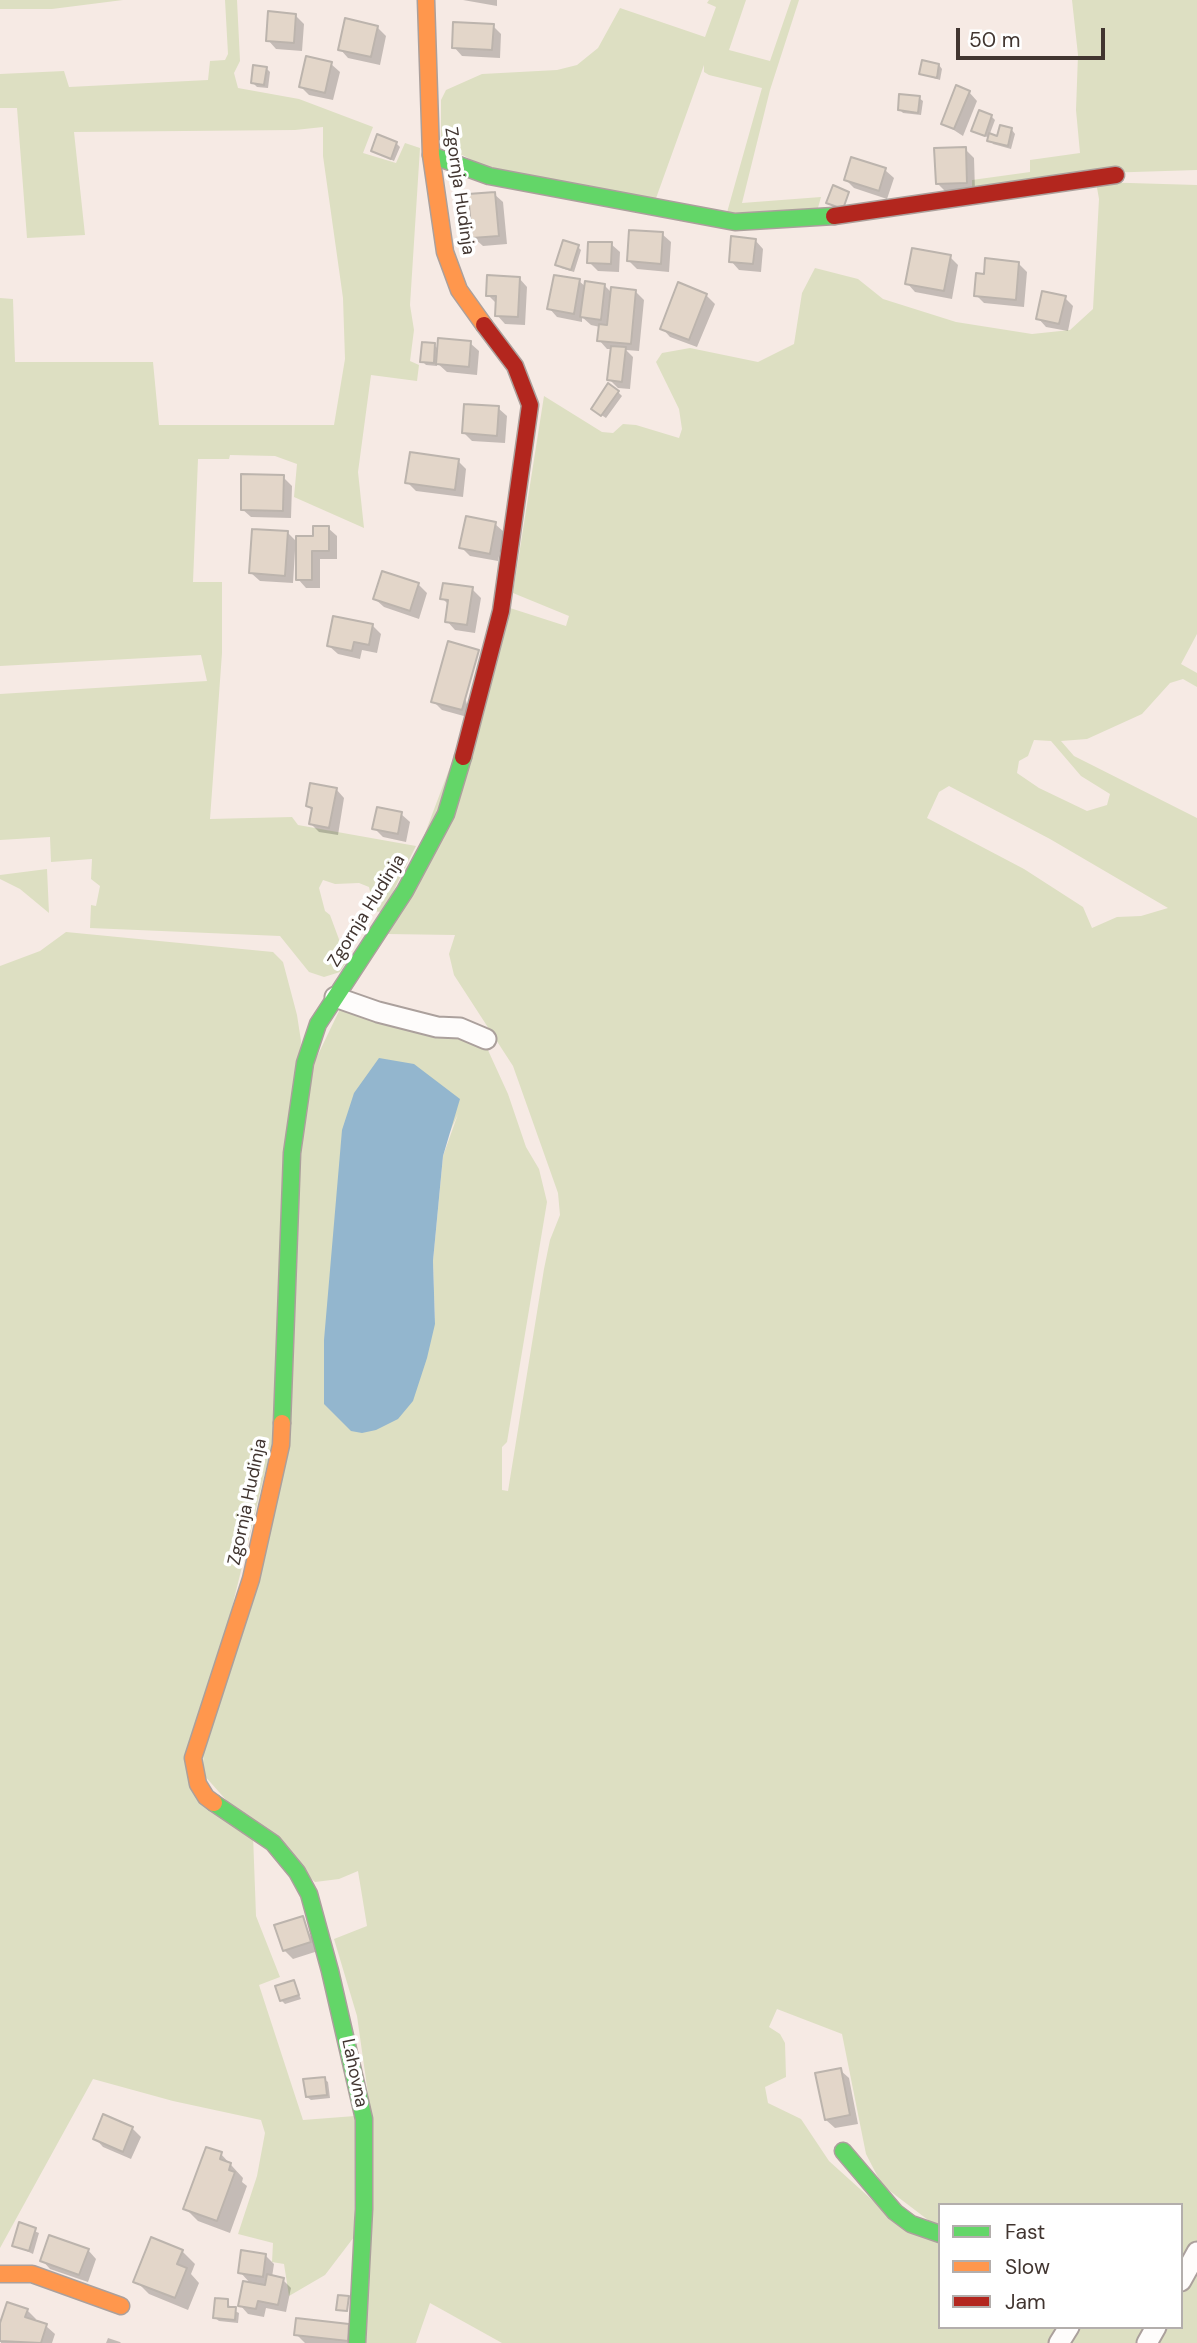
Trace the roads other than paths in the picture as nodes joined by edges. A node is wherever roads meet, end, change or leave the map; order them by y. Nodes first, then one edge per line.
1 (426, 0) edge
2 (432, 155) junction
3 (1116, 175) dead end
4 (335, 997) junction
5 (486, 1039) dead end
6 (255, 1828) joint
7 (843, 2151) dead end
8 (938, 2233) edge
9 (1197, 2252) edge
10 (0, 2274) edge
11 (1183, 2277) edge
12 (121, 2306) dead end
13 (357, 2343) edge

1 - 2 street, Zgornja Hudinja
2 - 3 street
2 - 4 street, Zgornja Hudinja
4 - 5 street
4 - 6 street, Zgornja Hudinja
6 - 13 street, Lahovna
7 - 8 street
9 - 11 street
10 - 12 street

